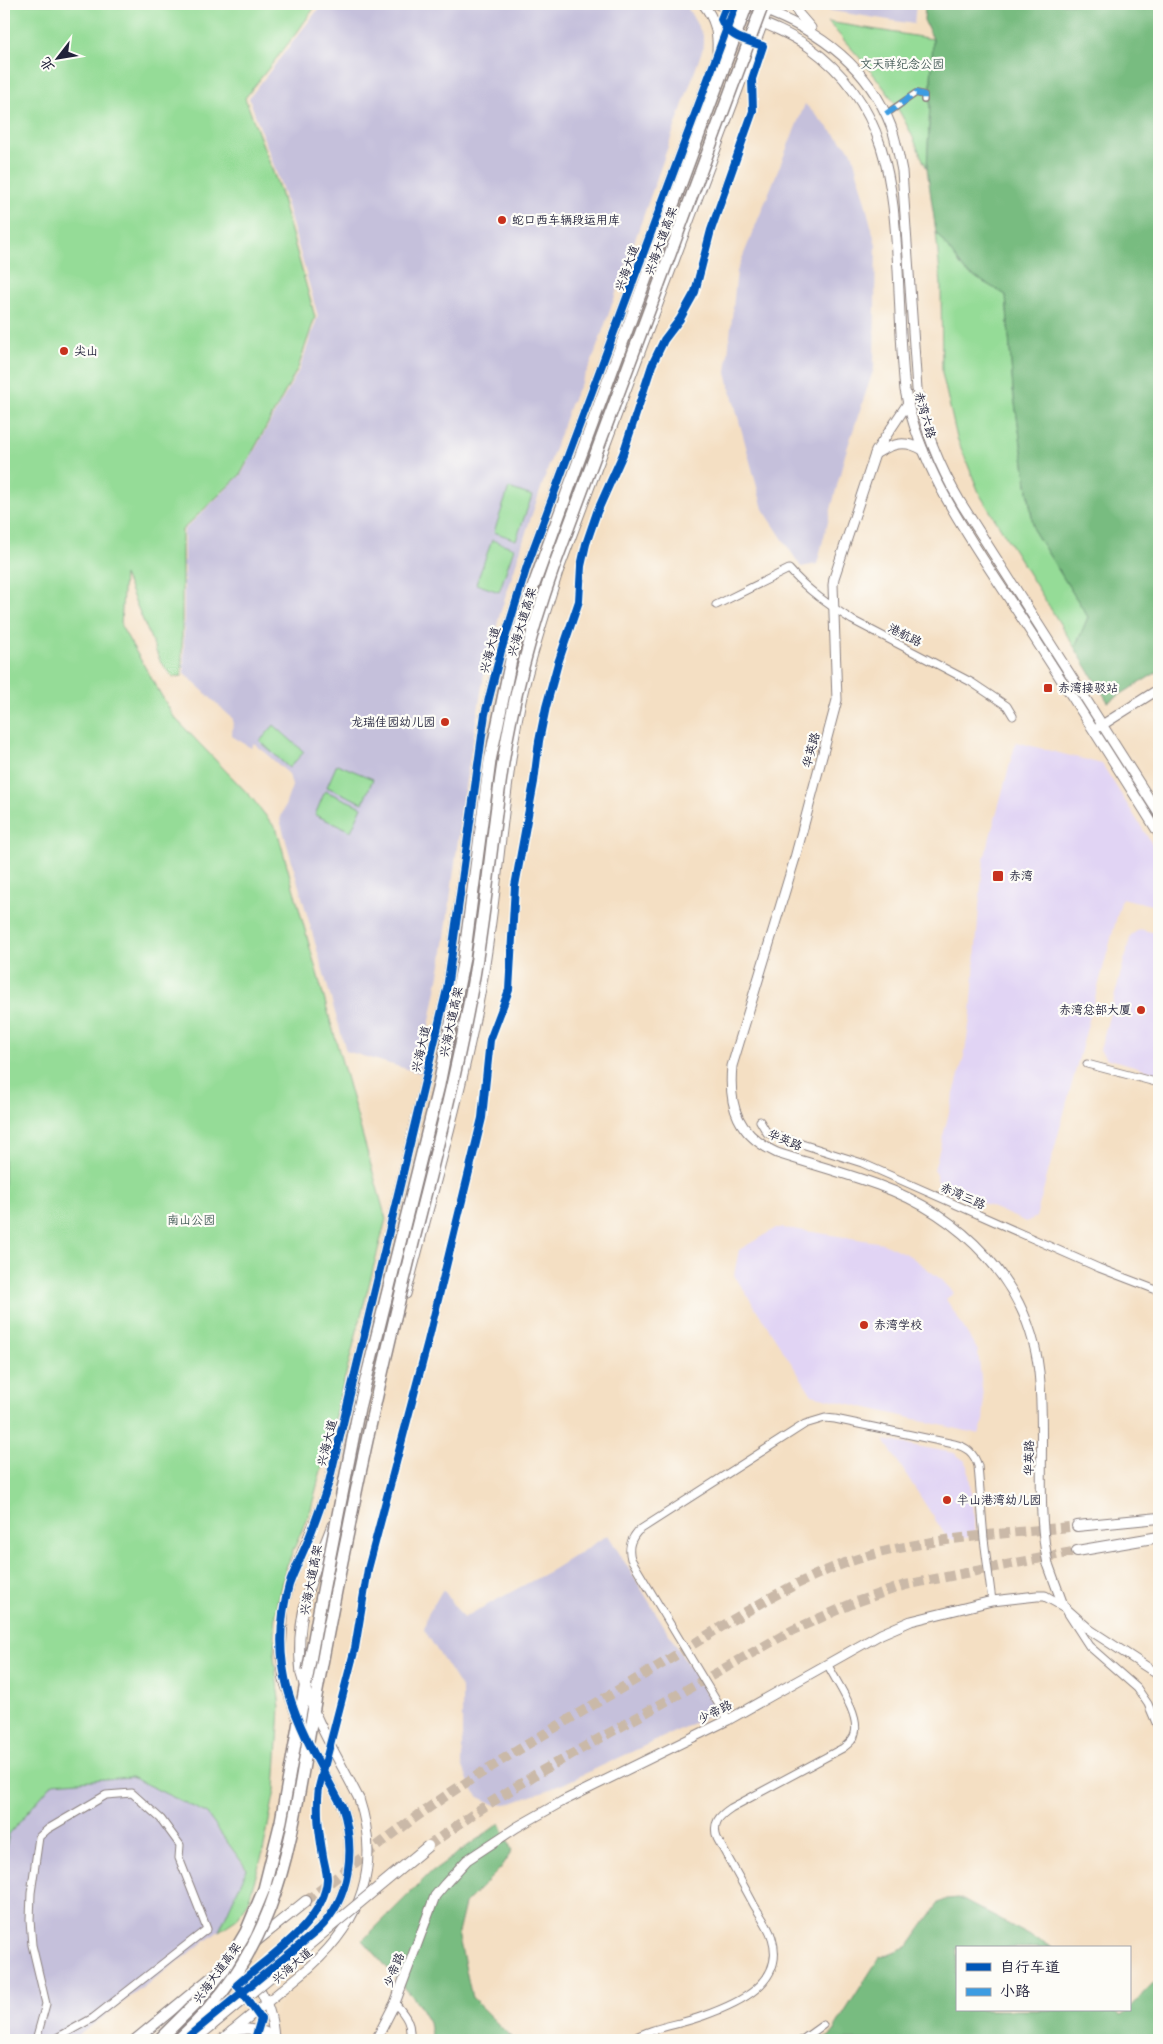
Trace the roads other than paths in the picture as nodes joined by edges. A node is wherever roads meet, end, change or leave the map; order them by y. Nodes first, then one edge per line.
1 (703, 4) edge
2 (717, 4) edge
3 (747, 4) edge
4 (795, 4) edge
5 (767, 6) edge
6 (735, 8) edge
7 (762, 24) junction
8 (818, 36) junction
9 (716, 59) junction
10 (924, 100) dead end
11 (886, 114) junction
12 (917, 389) junction
13 (908, 403) junction
14 (923, 450) junction
15 (874, 455) junction
16 (716, 605) dead end
17 (834, 608) junction
18 (1159, 689) edge
19 (1013, 716) dead end
20 (1103, 724) junction
21 (1094, 729) junction
22 (1159, 814) edge
23 (1159, 834) edge
24 (1087, 1064) dead end
25 (1159, 1083) edge
26 (760, 1121) dead end
27 (1159, 1291) edge
28 (1159, 1518) edge
29 (1077, 1526) tunnel mouth
30 (1159, 1537) edge
31 (1077, 1551) tunnel mouth
32 (992, 1601) junction
33 (1063, 1606) junction
34 (828, 1665) junction
35 (1159, 1675) edge
36 (728, 1720) junction
37 (1159, 1730) edge
38 (428, 1846) tunnel mouth
39 (306, 1901) tunnel mouth
40 (256, 1982) junction
41 (268, 2002) junction
42 (395, 2003) junction
43 (823, 2025) dead end
44 (232, 2031) junction
45 (36, 2040) edge
46 (53, 2040) edge
47 (135, 2040) edge
48 (159, 2040) edge
49 (178, 2040) edge
50 (184, 2040) edge
51 (194, 2040) edge
52 (220, 2040) edge
53 (273, 2040) edge
54 (376, 2040) edge
55 (410, 2040) edge
56 (631, 2040) edge
57 (802, 2040) edge

1 - 9 street
2 - 6 street, 赤湾六路
3 - 5 street, 赤湾六路
3 - 48 main road, 兴海大道高架, bridge
4 - 8 street
5 - 7 street, 兴海大道
5 - 8 street, 赤湾六路
5 - 49 main road, 兴海大道高架, bridge
6 - 7 street, 赤湾六路
6 - 9 street, 兴海大道
7 - 13 street, 赤湾六路
7 - 41 street, 兴海大道, bridge
8 - 11 street, 赤湾六路
9 - 40 street, 兴海大道, bridge
10 - 11 street
11 - 12 street, 赤湾六路
12 - 13 street, 华英路
12 - 20 street, 赤湾六路
13 - 14 street, 赤湾六路
13 - 15 street, 华英路
14 - 15 street
14 - 21 street, 赤湾六路
15 - 17 street, 华英路
16 - 17 street, 港航路
17 - 19 street, 港航路
17 - 33 street, 华英路, bridge
18 - 20 street
20 - 21 street
20 - 22 street, 赤湾六路
21 - 23 street, 赤湾六路
24 - 25 street
26 - 27 street, 赤湾三路
28 - 29 main road
30 - 31 main road
32 - 33 street, 少帝路
32 - 34 street, 少帝路
32 - 36 street
33 - 35 street, 少帝路
33 - 37 street, 华英路
34 - 36 street, 少帝路
34 - 56 street
36 - 42 street, 少帝路
38 - 51 main road, bridge
39 - 47 main road
40 - 41 street
40 - 50 street, 兴海大道
41 - 44 street, 兴海大道
41 - 53 street
42 - 54 street, 少帝路
42 - 55 street
43 - 57 street
44 - 52 street, 兴海大道
44 - 53 street
45 - 46 street

